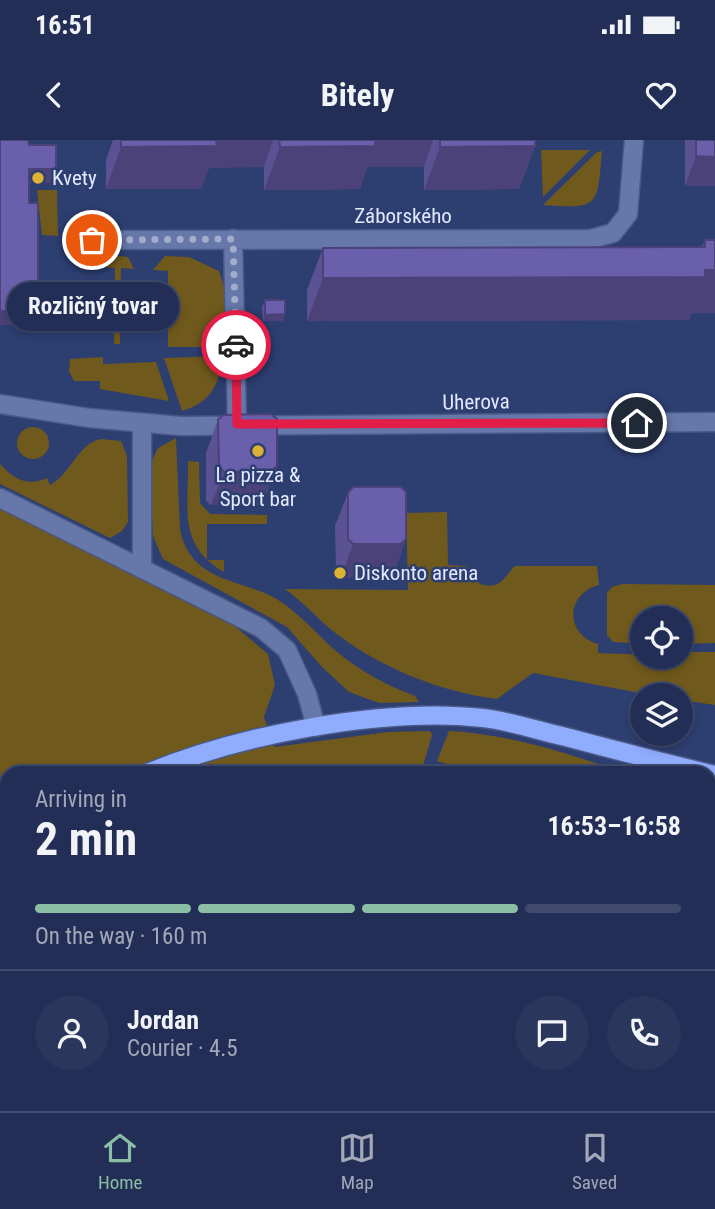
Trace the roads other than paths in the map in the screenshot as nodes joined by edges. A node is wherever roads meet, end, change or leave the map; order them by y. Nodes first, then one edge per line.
1 (634, 140) edge
2 (233, 239) junction
3 (92, 240) dead end
4 (0, 404) edge
5 (715, 422) edge
6 (142, 423) junction
7 (237, 424) junction
8 (0, 498) edge
9 (142, 569) junction
10 (316, 727) junction
11 (169, 766) edge
12 (679, 766) edge

1 - 2 street, Záborského
2 - 3 street, Záborského
2 - 7 street
4 - 6 street, Uherova
5 - 7 street, Uherova
6 - 7 street, Uherova
6 - 9 street
8 - 9 street
9 - 10 street
10 - 11 main road
10 - 12 main road

